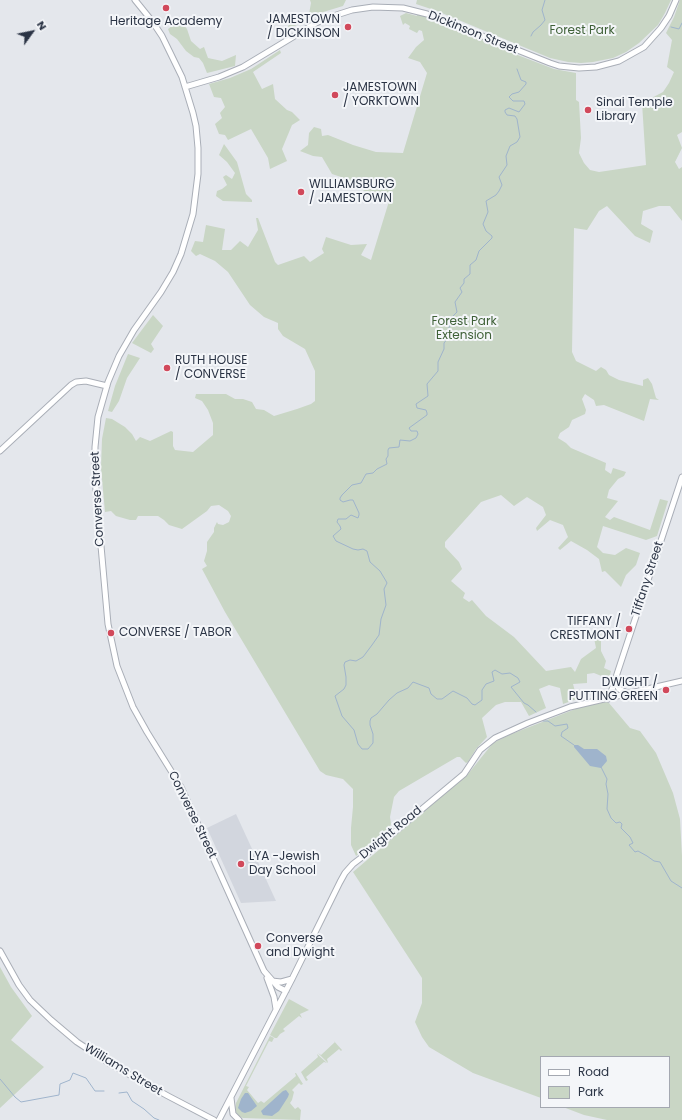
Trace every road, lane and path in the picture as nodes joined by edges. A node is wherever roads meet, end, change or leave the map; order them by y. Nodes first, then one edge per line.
1 (135, 0) edge
2 (676, 0) edge
3 (185, 87) junction
4 (107, 386) junction
5 (0, 451) edge
6 (682, 477) edge
7 (682, 681) edge
8 (615, 682) junction
9 (629, 694) junction
10 (608, 699) junction
11 (0, 951) edge
12 (267, 976) junction
13 (292, 979) junction
14 (272, 981) junction
15 (286, 991) junction
16 (276, 1009) junction
17 (231, 1097) junction
18 (214, 1120) edge
19 (219, 1120) edge
20 (239, 1120) edge

1 - 3 main road, Converse Street
2 - 3 main road, Dickinson Street
3 - 4 main road, Converse Street
4 - 5 main road
4 - 12 main road, Converse Street
6 - 8 main road, Tiffany Street
7 - 9 main road, Dwight Road
8 - 9 main road
8 - 10 main road, Tiffany Street
9 - 10 main road, Dwight Road
10 - 13 main road, Dwight Road
11 - 18 main road, Williams Street
12 - 14 main road, Converse Street
12 - 16 main road
13 - 14 main road
13 - 15 main road, Dwight Road
14 - 15 main road, Converse Street
15 - 16 main road, Dwight Road
16 - 17 main road, Dwight Road
17 - 19 main road, Dwight Road
17 - 20 main road

